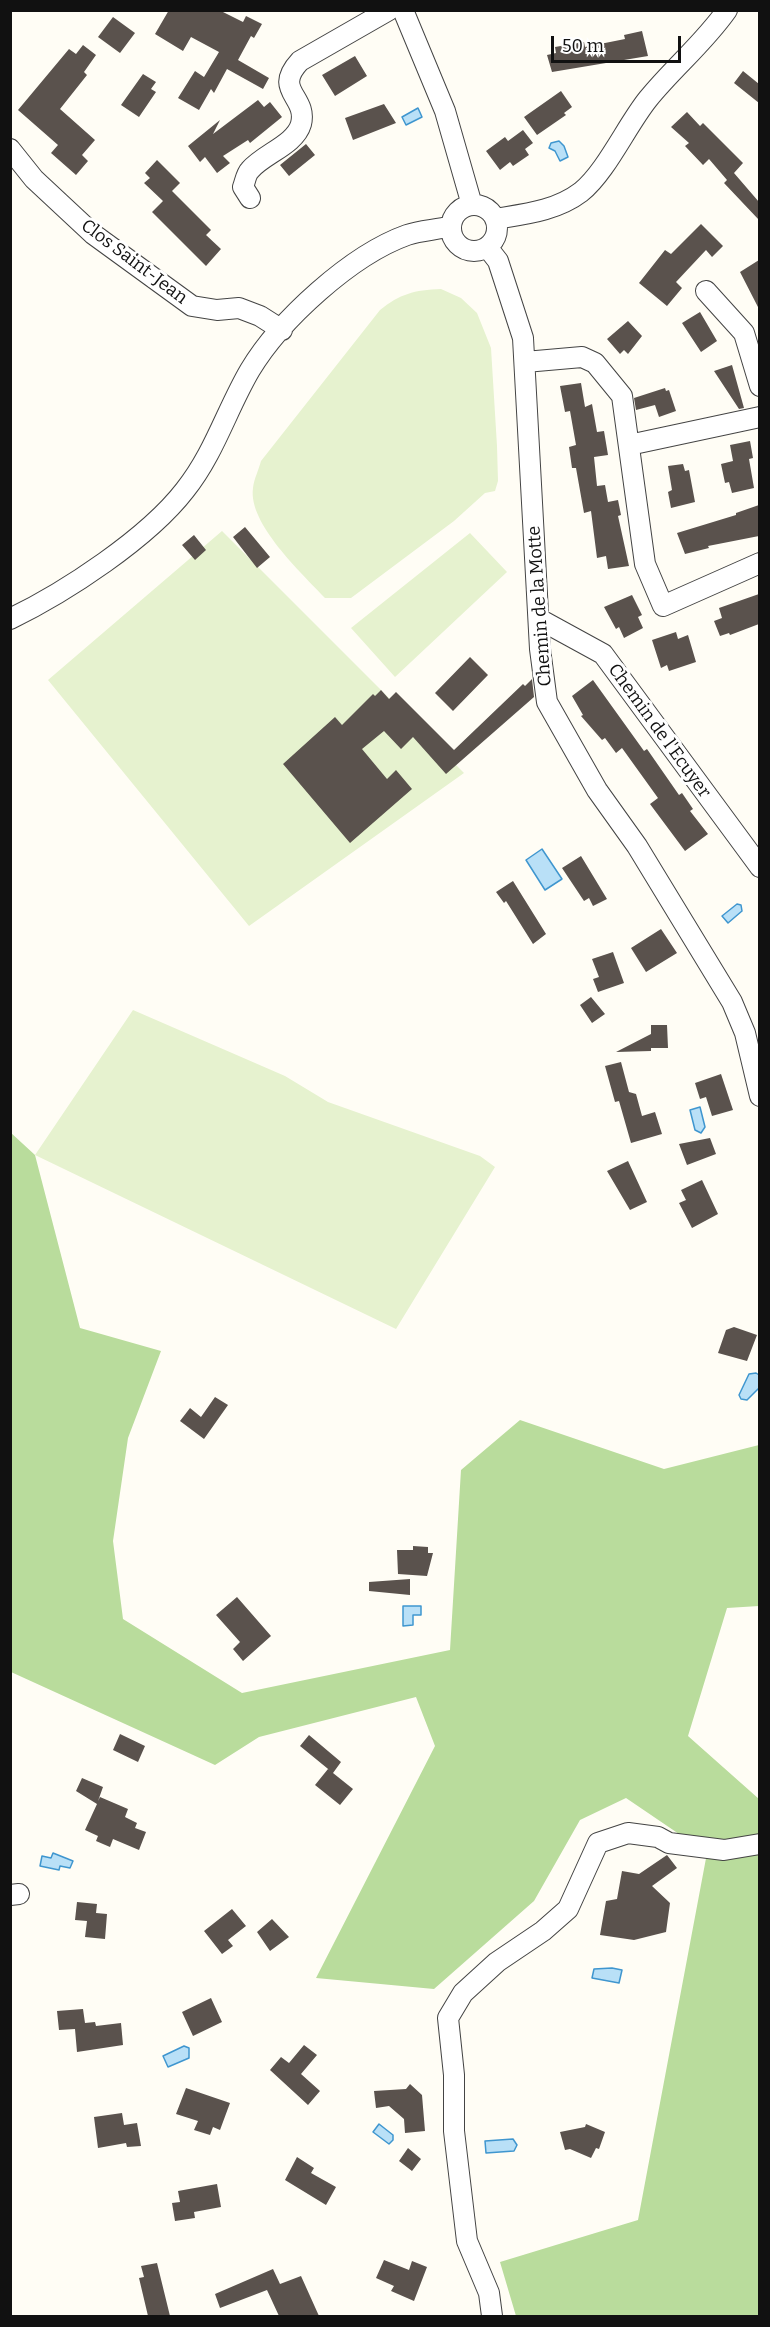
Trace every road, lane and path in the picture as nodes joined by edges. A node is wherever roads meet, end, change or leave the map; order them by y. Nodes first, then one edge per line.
1 (389, 10) edge
2 (403, 10) edge
3 (727, 10) edge
4 (10, 149) edge
5 (250, 198) dead end
6 (471, 205) junction
7 (495, 219) junction
8 (451, 226) junction
9 (488, 247) junction
10 (706, 291) dead end
11 (282, 330) junction
12 (525, 362) junction
13 (759, 386) edge
14 (759, 417) edge
15 (629, 445) junction
16 (759, 563) edge
17 (10, 619) edge
18 (539, 619) junction
19 (759, 867) edge
20 (759, 1096) edge
21 (759, 1844) edge
22 (492, 2316) edge

1 - 5 street
2 - 6 street
3 - 7 street
4 - 11 street, Clos Saint-Jean
6 - 7 street
6 - 8 street
7 - 9 street
8 - 9 street
8 - 11 street
9 - 12 street, Chemin de la Motte
10 - 13 street
11 - 17 street
12 - 15 street
12 - 18 street, Chemin de la Motte
14 - 15 street
15 - 16 street
18 - 19 street, Chemin de l'Ecuyer
18 - 20 street, Chemin de la Motte
21 - 22 street

